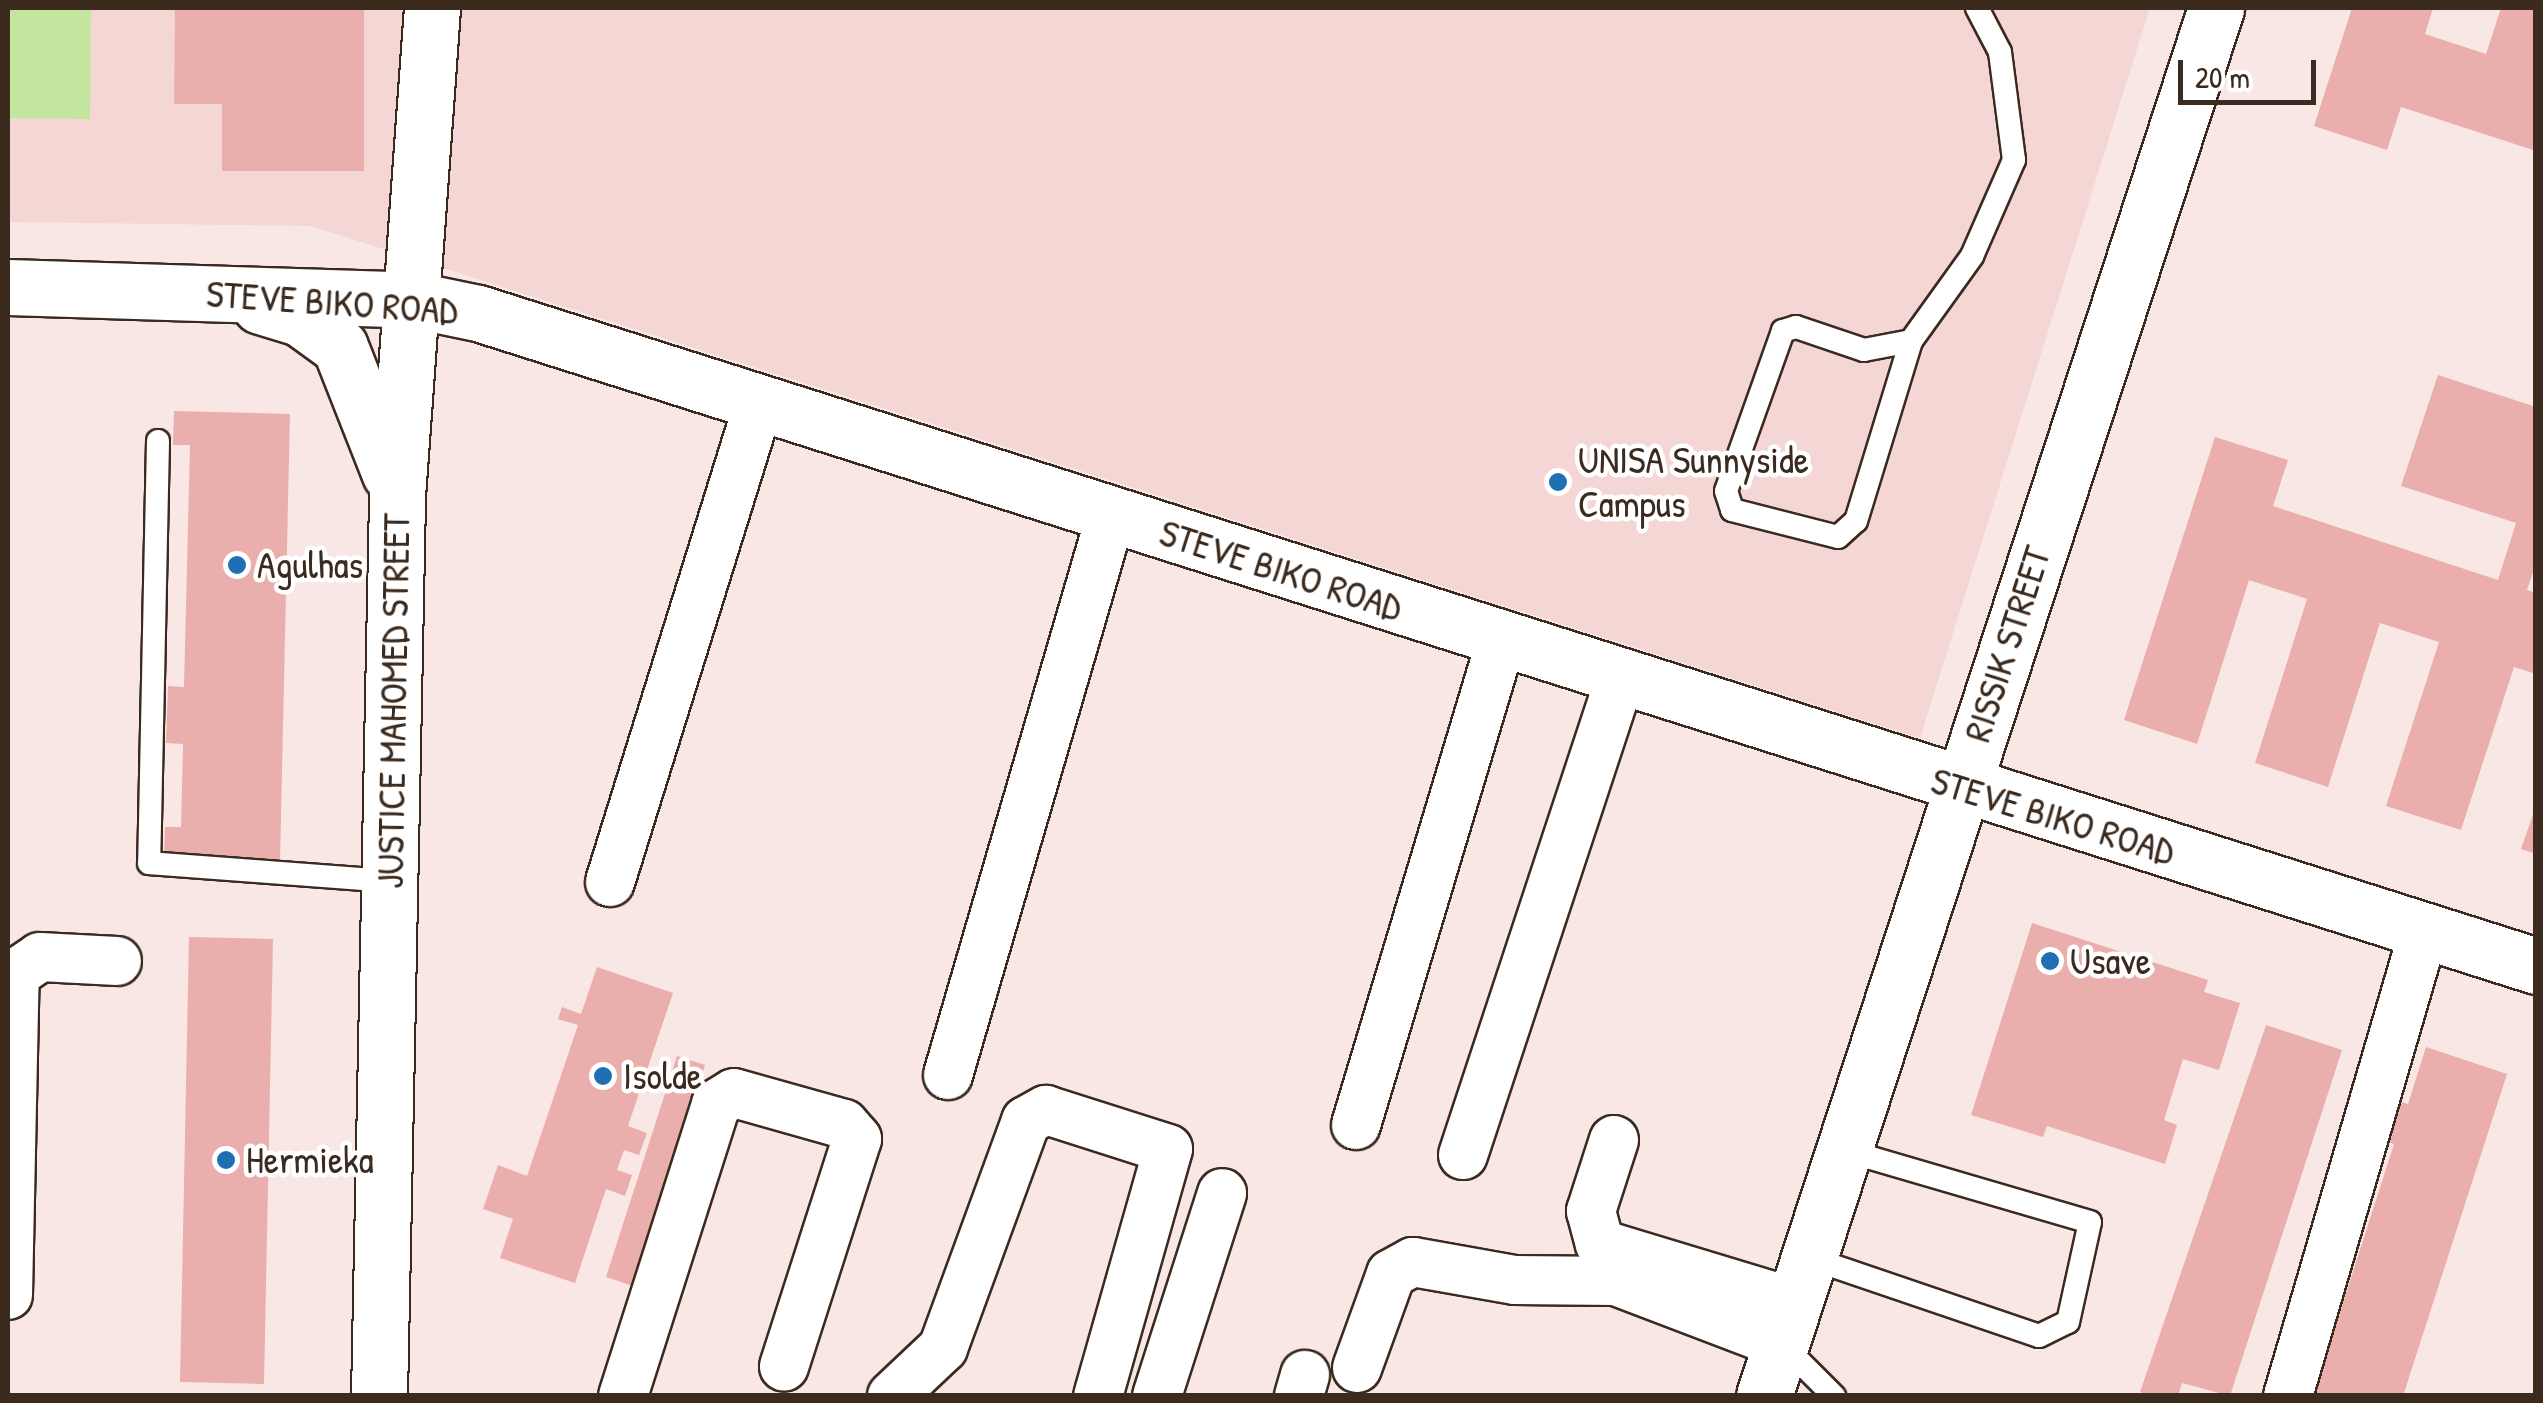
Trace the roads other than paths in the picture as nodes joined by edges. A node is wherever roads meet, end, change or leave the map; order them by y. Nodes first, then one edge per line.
1 (432, 8) edge
2 (1977, 8) edge
3 (2216, 8) edge
4 (8, 287) edge
5 (194, 291) junction
6 (416, 300) junction
7 (1911, 341) junction
8 (758, 403) junction
9 (158, 442) dead end
10 (397, 496) junction
11 (1110, 516) junction
12 (1501, 641) junction
13 (1620, 679) junction
14 (1960, 788) junction
15 (390, 881) junction
16 (610, 882) dead end
17 (2424, 931) junction
18 (117, 961) dead end
19 (2536, 966) edge
20 (948, 1075) dead end
21 (1356, 1125) dead end
22 (1614, 1140) dead end
23 (1844, 1150) junction
24 (1462, 1156) dead end
25 (1222, 1192) dead end
26 (8, 1295) edge
27 (1795, 1302) junction
28 (784, 1368) dead end
29 (1358, 1368) dead end
30 (379, 1396) edge
31 (623, 1396) edge
32 (892, 1396) edge
33 (1098, 1396) edge
34 (1156, 1396) edge
35 (1764, 1396) edge
36 (1834, 1396) edge
37 (2288, 1396) edge

1 - 6 main road, JUSTICE MAHOMED STREET
2 - 7 lane
3 - 14 main road, RISSIK STREET
4 - 5 main road, STEVE BIKO ROAD
5 - 6 main road, STEVE BIKO ROAD
5 - 10 main road
6 - 8 main road, STEVE BIKO ROAD
6 - 10 main road, JUSTICE MAHOMED STREET
7 - 7 lane
8 - 11 main road, STEVE BIKO ROAD
8 - 16 street
9 - 15 lane
10 - 15 main road, JUSTICE MAHOMED STREET
11 - 12 main road, STEVE BIKO ROAD
11 - 20 street
12 - 13 main road, STEVE BIKO ROAD
12 - 21 street
13 - 14 main road, STEVE BIKO ROAD
13 - 24 street
14 - 17 main road, STEVE BIKO ROAD
14 - 23 main road, RISSIK STREET
15 - 30 main road, JUSTICE MAHOMED STREET
17 - 19 main road, STEVE BIKO ROAD
17 - 37 street
18 - 26 street
22 - 27 street
23 - 27 main road, RISSIK STREET
23 - 27 lane
25 - 34 street
27 - 29 street
27 - 35 main road, RISSIK STREET
27 - 36 lane
28 - 31 street
32 - 33 street

